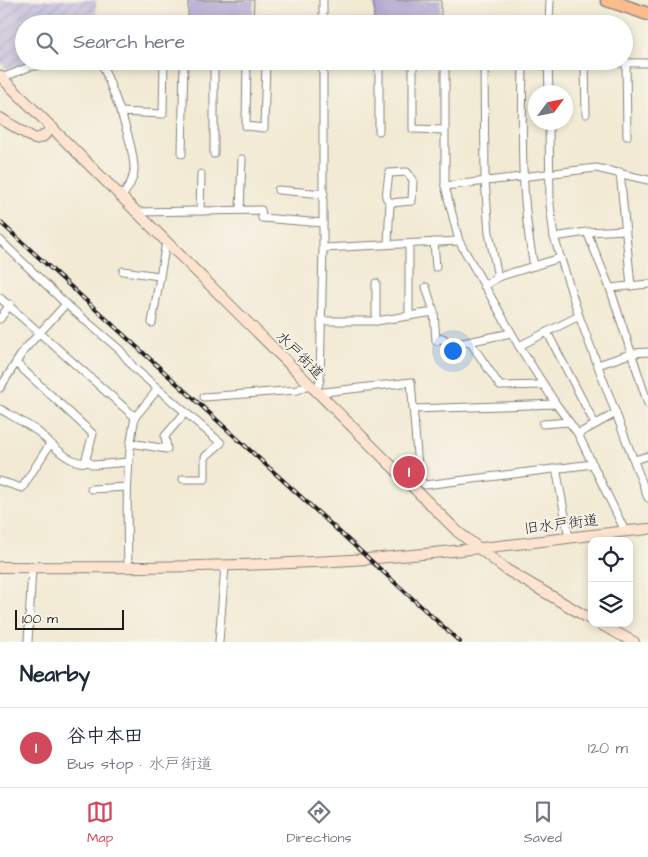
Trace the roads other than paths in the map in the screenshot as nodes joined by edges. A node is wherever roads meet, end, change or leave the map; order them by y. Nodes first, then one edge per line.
1 (323, 0) edge
2 (550, 0) edge
3 (607, 0) edge
4 (648, 14) edge
5 (323, 15) edge
6 (549, 15) edge
7 (633, 62) edge
8 (648, 63) edge
9 (21, 70) edge
10 (104, 70) edge
11 (164, 70) edge
12 (184, 70) edge
13 (214, 70) edge
14 (247, 70) edge
15 (266, 70) edge
16 (323, 70) edge
17 (379, 70) edge
18 (413, 70) edge
19 (445, 70) edge
20 (484, 70) edge
21 (523, 70) edge
22 (548, 70) edge
23 (585, 70) edge
24 (626, 70) edge
25 (1, 77) edge
26 (549, 85) edge
27 (120, 112) junction
28 (586, 114) dead end
29 (0, 118) edge
30 (53, 128) junction
31 (444, 130) junction
32 (549, 130) edge
33 (379, 131) dead end
34 (627, 136) dead end
35 (182, 154) dead end
36 (214, 154) dead end
37 (242, 159) dead end
38 (550, 172) junction
39 (620, 172) junction
40 (201, 174) dead end
41 (522, 176) junction
42 (485, 180) junction
43 (648, 180) edge
44 (445, 186) junction
45 (278, 190) dead end
46 (324, 194) junction
47 (121, 198) junction
48 (390, 203) junction
49 (240, 210) junction
50 (200, 211) junction
51 (135, 212) junction
52 (323, 223) junction
53 (626, 230) junction
54 (588, 232) junction
55 (554, 237) junction
56 (0, 240) edge
57 (459, 241) junction
58 (166, 242) junction
59 (434, 242) junction
60 (388, 243) junction
61 (409, 244) junction
62 (323, 248) junction
63 (560, 258) junction
64 (534, 266) junction
65 (436, 267) dead end
66 (122, 271) dead end
67 (159, 276) junction
68 (498, 277) junction
69 (376, 283) dead end
70 (648, 284) edge
71 (484, 286) junction
72 (631, 286) junction
73 (426, 288) dead end
74 (610, 288) junction
75 (0, 298) edge
76 (10, 304) junction
77 (66, 304) junction
78 (434, 312) junction
79 (409, 316) junction
80 (579, 316) junction
81 (0, 318) edge
82 (321, 321) junction
83 (376, 321) junction
84 (152, 323) dead end
85 (39, 331) junction
86 (547, 332) junction
87 (511, 333) junction
88 (470, 342) junction
89 (519, 346) junction
90 (648, 352) edge
91 (633, 353) junction
92 (16, 363) junction
93 (598, 365) junction
94 (543, 384) junction
95 (308, 385) junction
96 (0, 388) edge
97 (158, 389) junction
98 (316, 393) junction
99 (204, 397) dead end
100 (556, 404) junction
101 (648, 404) edge
102 (0, 409) edge
103 (413, 409) junction
104 (184, 414) junction
105 (616, 414) junction
106 (135, 417) junction
107 (569, 422) junction
108 (543, 424) dead end
109 (596, 424) junction
110 (578, 434) junction
111 (130, 443) junction
112 (50, 444) junction
113 (648, 456) edge
114 (634, 460) junction
115 (88, 462) junction
116 (129, 462) junction
117 (593, 464) junction
118 (556, 468) junction
119 (183, 479) dead end
120 (0, 481) edge
121 (422, 482) junction
122 (127, 487) junction
123 (91, 489) dead end
124 (414, 491) junction
125 (648, 498) edge
126 (648, 529) edge
127 (625, 531) junction
128 (569, 537) junction
129 (478, 549) junction
130 (225, 566) junction
131 (0, 567) edge
132 (32, 567) junction
133 (128, 567) junction
134 (588, 618) edge
135 (606, 627) edge
136 (28, 642) edge
137 (219, 642) edge
138 (634, 642) edge

1 - 5 street
2 - 6 street
3 - 4 highway
7 - 8 street
9 - 25 street
10 - 27 street
11 - 27 street
12 - 35 street
13 - 36 street
14 - 15 street
16 - 46 street
17 - 33 street
18 - 31 street
19 - 31 street
20 - 42 street
21 - 41 street
22 - 26 street
23 - 28 street
24 - 34 street
25 - 30 main road, 水戸街道
27 - 47 street
29 - 30 main road
30 - 47 main road, 水戸街道
31 - 44 street
32 - 38 street
37 - 49 street
38 - 39 street
38 - 41 street
38 - 55 street
39 - 43 street
39 - 53 street
40 - 50 street
41 - 42 street
41 - 64 street
42 - 44 street
42 - 68 street
44 - 57 street
45 - 46 street
46 - 52 street
47 - 51 main road, 水戸街道
48 - 48 street
48 - 60 street
49 - 50 street
49 - 52 street
50 - 51 street
51 - 58 main road, 水戸街道
52 - 62 street
53 - 54 street
53 - 72 street
54 - 55 street
54 - 74 street
55 - 63 street
56 - 77 street
57 - 59 street
57 - 71 street
58 - 67 street
58 - 95 main road, 水戸街道
59 - 61 street
59 - 65 street
60 - 61 street
60 - 62 street
61 - 79 street
62 - 82 street
63 - 64 street
63 - 80 street
64 - 68 street
66 - 67 street
67 - 84 street
68 - 71 street
69 - 83 street
70 - 72 street
71 - 87 street
72 - 74 street
73 - 78 street
74 - 91 street
75 - 76 street
76 - 81 street
76 - 85 street
77 - 85 street
77 - 97 street
78 - 79 street
78 - 88 street
79 - 83 street
80 - 86 street
80 - 93 street
82 - 83 street
82 - 98 street
85 - 92 street
85 - 106 street
86 - 89 street
86 - 109 street
87 - 88 street
87 - 89 street
88 - 94 street
89 - 94 street
90 - 91 street
91 - 93 street
91 - 101 street
92 - 96 street
92 - 115 street
93 - 105 street
94 - 100 street
95 - 98 main road, 水戸街道
95 - 99 street
97 - 104 street
97 - 106 street
98 - 103 street
98 - 124 main road, 水戸街道
100 - 103 street
100 - 107 street
102 - 112 street
103 - 121 street
104 - 111 street
104 - 119 street
105 - 109 street
105 - 114 street
106 - 111 street
107 - 108 street
107 - 110 street
109 - 110 street
110 - 117 street
111 - 116 street
112 - 115 street
112 - 120 street
113 - 114 street
114 - 125 street
115 - 116 street
116 - 122 street
117 - 118 street
117 - 127 street
118 - 121 street
118 - 128 street
121 - 124 street
122 - 123 street
122 - 133 street
124 - 129 main road, 水戸街道
126 - 127 main road, 旧水戸街道
127 - 128 main road, 旧水戸街道
128 - 129 main road, 旧水戸街道
129 - 130 main road, 旧水戸街道
129 - 134 main road, 水戸街道
130 - 133 main road, 旧水戸街道
130 - 137 street
131 - 132 main road, 旧水戸街道
132 - 133 main road, 旧水戸街道
132 - 136 street
135 - 138 main road

